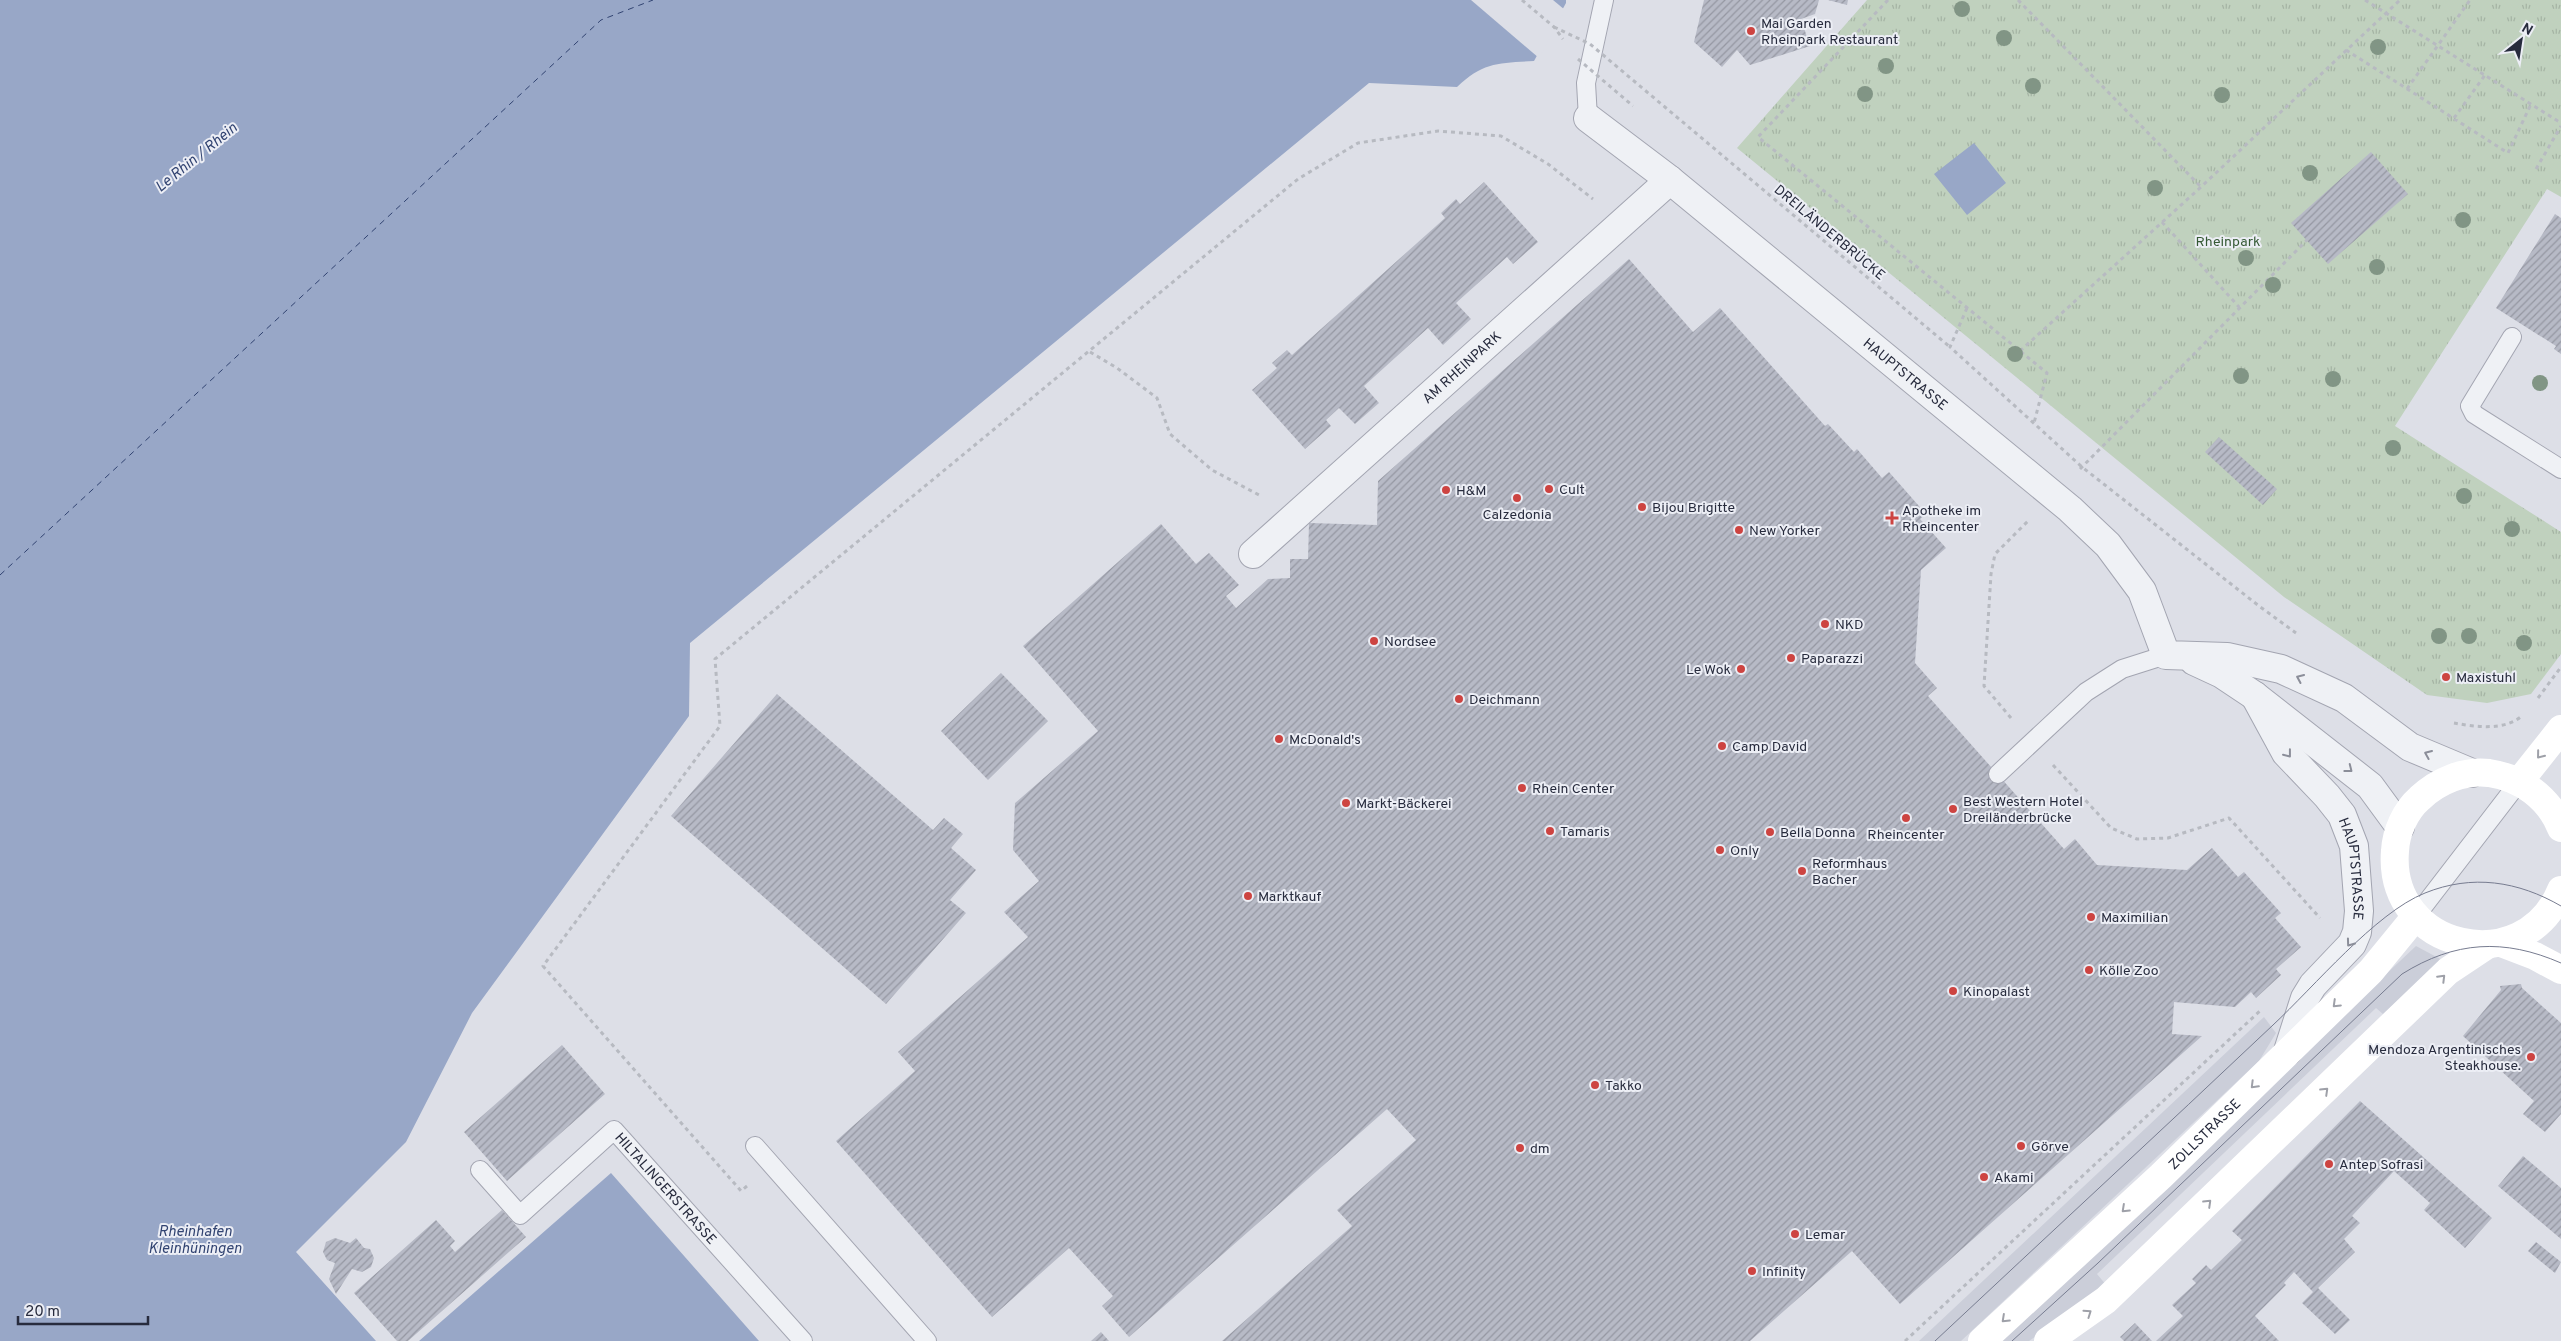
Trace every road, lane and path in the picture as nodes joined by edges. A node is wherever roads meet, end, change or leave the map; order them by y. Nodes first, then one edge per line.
1 (1522, 0) edge
2 (1604, 0) edge
3 (1888, 0) edge
4 (2018, 0) edge
5 (2365, 0) edge
6 (2400, 0) edge
7 (2470, 0) edge
8 (2386, 13) junction
9 (2438, 46) junction
10 (2346, 50) junction
11 (1578, 59) dead end
12 (2485, 75) junction
13 (2408, 89) junction
14 (2531, 104) junction
15 (1633, 106) dead end
16 (1588, 118) joint
17 (2454, 118) junction
18 (2561, 124) edge
19 (2536, 168) dead end
20 (1670, 180) junction
21 (2201, 187) junction
22 (1581, 189) dead end
23 (2162, 222) junction
24 (2307, 240) dead end
25 (2240, 307) junction
26 (1967, 308) junction
27 (2512, 337) dead end
28 (1950, 347) junction
29 (2020, 351) junction
30 (1090, 352) junction
31 (2034, 423) junction
32 (2082, 467) junction
33 (2561, 470) edge
34 (2053, 495) junction
35 (1296, 516) junction
36 (1253, 554) dead end
37 (2259, 606) dead end
38 (2174, 655) junction
39 (2561, 668) edge
40 (2255, 696) junction
41 (2534, 703) dead end
42 (2561, 729) edge
43 (2032, 742) junction
44 (2472, 773) junction
45 (1998, 774) dead end
46 (2519, 782) junction
47 (2400, 827) junction
48 (2561, 827) edge
49 (2561, 890) edge
50 (2416, 916) junction
51 (2322, 920) dead end
52 (2494, 944) junction
53 (2561, 970) edge
54 (2262, 1008) dead end
55 (2288, 1051) junction
56 (755, 1146) dead end
57 (772, 1165) junction
58 (480, 1170) dead end
59 (803, 1341) edge
60 (927, 1341) edge
61 (1905, 1341) edge
62 (1982, 1341) edge
63 (2048, 1341) edge

1 - 28 path, DREILÄNDERBRÜCKE, bridge
2 - 16 lane
3 - 26 path
4 - 21 path
5 - 8 path
6 - 8 path
7 - 9 path
8 - 9 path
8 - 10 path
9 - 12 path
9 - 13 path
10 - 13 path
10 - 21 path
11 - 15 path, bridge
12 - 14 path
12 - 17 path
13 - 17 path
14 - 17 path
14 - 18 path
16 - 20 street, HAUPTSTRASSE
18 - 19 path
20 - 34 street, HAUPTSTRASSE
20 - 35 street, AM RHEINPARK
21 - 23 path
22 - 30 path
23 - 25 path
23 - 29 path
24 - 25 path
25 - 32 path
26 - 28 path
26 - 29 path
27 - 33 lane
28 - 31 path, DREILÄNDERBRÜCKE
29 - 31 path
30 - 35 path
30 - 57 path
31 - 32 path, DREILÄNDERBRÜCKE
32 - 37 path, DREILÄNDERBRÜCKE
34 - 38 street, HAUPTSTRASSE
34 - 43 path
35 - 36 street, AM RHEINPARK
38 - 40 street, HAUPTSTRASSE
38 - 43 lane
44 -> 38 street
39 - 41 path
40 -> 47 street, HAUPTSTRASSE
40 -> 55 street, HAUPTSTRASSE
42 -> 46 main road
43 - 45 lane
43 - 51 path
44 - 46 main road
44 - 47 main road
46 - 48 main road
46 - 50 lane
47 - 50 main road
49 - 52 main road
50 - 52 main road
50 -> 55 main road, ZOLLSTRASSE
52 - 53 main road
63 -> 52 main road
54 - 61 path
55 -> 62 main road, ZOLLSTRASSE
56 - 57 lane
57 - 60 lane
58 - 59 lane, HILTALINGERSTRASSE

